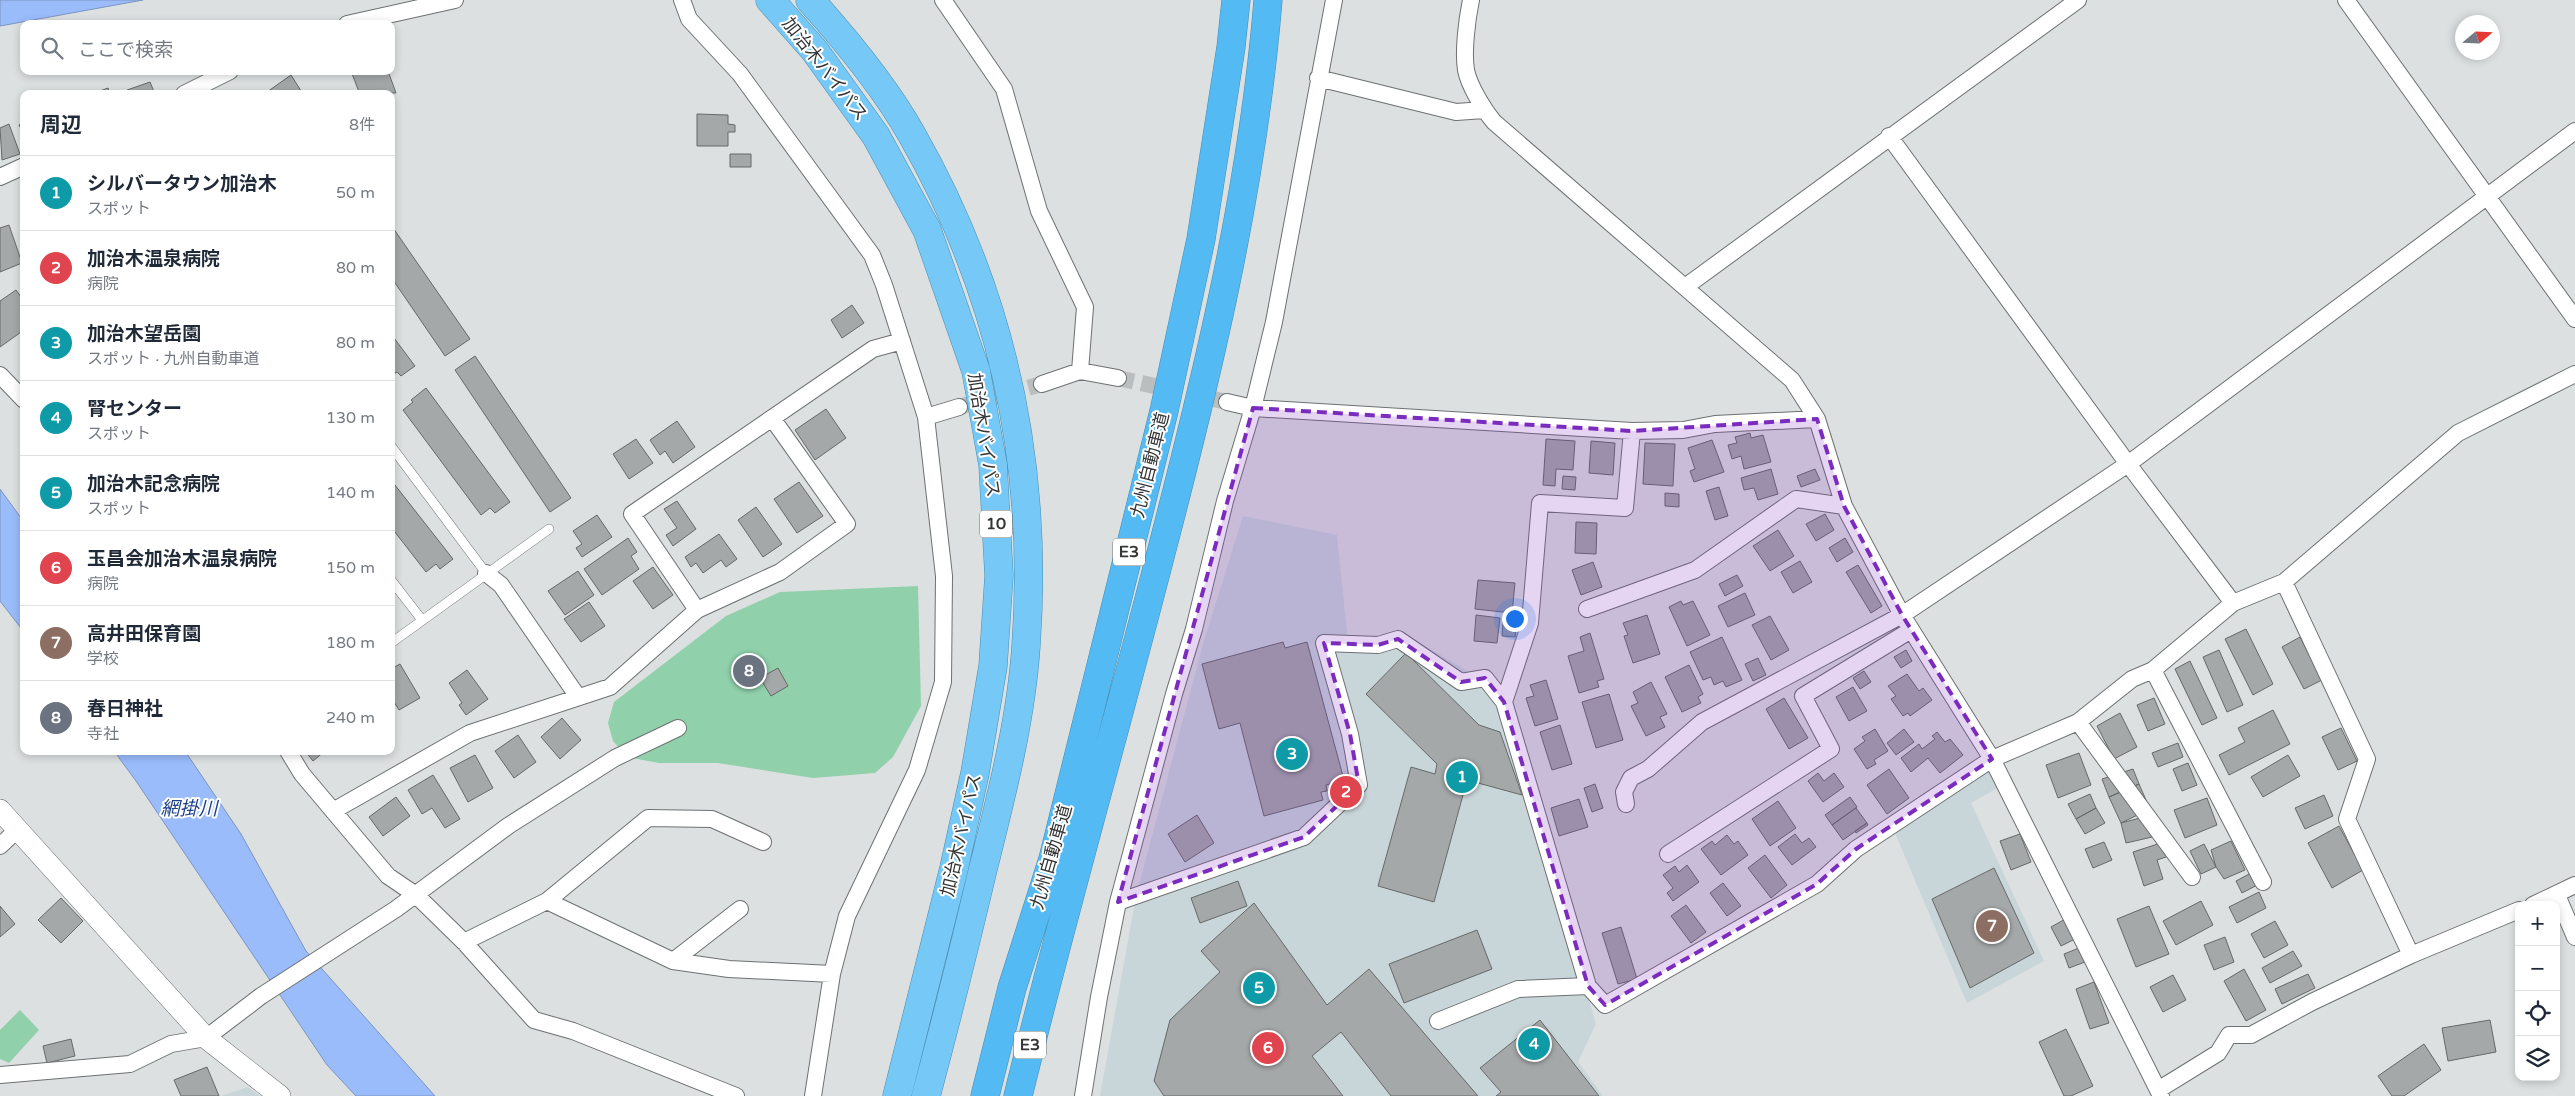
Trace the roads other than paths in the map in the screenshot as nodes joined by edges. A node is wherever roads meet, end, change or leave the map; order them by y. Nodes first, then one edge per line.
1 (455, 0) edge
2 (682, 0) edge
3 (770, 0) edge
4 (810, 0) edge
5 (943, 0) edge
6 (1236, 0) edge
7 (1268, 0) edge
8 (1334, 0) edge
9 (1471, 0) edge
10 (2078, 0) edge
11 (2346, 0) edge
12 (365, 20) edge
13 (226, 75) edge
14 (1318, 78) junction
15 (210, 89) edge
16 (1484, 110) junction
17 (2575, 131) edge
18 (1889, 136) junction
19 (20, 168) edge
20 (0, 177) edge
21 (2487, 196) junction
22 (1685, 287) junction
23 (2575, 319) edge
24 (902, 341) junction
25 (1080, 371) junction
26 (2575, 374) edge
27 (0, 375) edge
28 (1118, 378) tunnel mouth
29 (1042, 384) tunnel mouth
30 (20, 391) edge
31 (1227, 402) tunnel mouth
32 (959, 407) tunnel mouth
33 (1252, 408) junction
34 (926, 417) junction
35 (772, 418) junction
36 (1817, 419) junction
37 (1632, 431) junction
38 (395, 451) edge
39 (2128, 464) junction
40 (1844, 506) junction
41 (549, 529) dead end
42 (486, 573) junction
43 (2284, 582) junction
44 (395, 585) edge
45 (2233, 603) junction
46 (1587, 609) dead end
47 (697, 610) junction
48 (1902, 616) junction
49 (422, 620) junction
50 (1911, 630) junction
51 (395, 640) edge
52 (2154, 670) junction
53 (578, 697) junction
54 (1504, 702) junction
55 (2078, 722) junction
56 (678, 728) dead end
57 (290, 755) edge
58 (1992, 760) junction
59 (1626, 804) dead end
60 (0, 810) edge
61 (333, 811) junction
62 (17, 830) junction
63 (763, 842) dead end
64 (0, 846) edge
65 (1668, 854) dead end
66 (2192, 878) dead end
67 (2263, 882) dead end
68 (2575, 885) edge
69 (416, 895) junction
70 (2557, 895) junction
71 (547, 901) junction
72 (2543, 901) edge
73 (1118, 902) junction
74 (740, 909) dead end
75 (2515, 912) edge
76 (2575, 936) edge
77 (464, 942) junction
78 (2411, 955) junction
79 (672, 961) junction
80 (832, 974) junction
81 (1588, 986) junction
82 (1043, 995) junction
83 (1438, 1021) dead end
84 (206, 1038) junction
85 (0, 1076) edge
86 (2160, 1093) edge
87 (280, 1096) edge
88 (736, 1096) edge
89 (813, 1096) edge
90 (896, 1096) edge
91 (926, 1096) edge
92 (985, 1096) edge
93 (1018, 1096) edge
94 (1026, 1096) edge
95 (1083, 1096) edge

1 - 12 street
2 - 24 street
3 - 90 highway, 加治木バイパス / 10
4 - 91 highway, 加治木バイパス / 10
5 - 25 street
6 - 92 highway, 九州自動車道 / E3
7 - 82 highway, 九州自動車道 / E3
8 - 14 street
9 - 16 street
10 - 18 street
11 - 21 street
13 - 15 street
14 - 16 street
14 - 33 street
16 - 22 street
17 - 21 street
18 - 22 street
18 - 39 street
19 - 20 street
21 - 23 street
21 - 39 street
22 - 36 street
24 - 34 street
24 - 35 street
25 - 28 street
25 - 29 street
26 - 43 street
27 - 30 street
31 - 33 street
32 - 34 street
33 - 37 street
33 - 73 street
34 - 80 street
35 - 47 street
35 - 47 street
36 - 37 street
36 - 40 street
37 - 54 street
38 - 42 lane
39 - 45 street
39 - 48 street
40 - 46 street
40 - 48 street
41 - 42 lane
42 - 49 lane
42 - 53 street
43 - 45 street
43 - 78 street
44 - 49 lane
45 - 52 street
47 - 53 street
48 - 50 street
48 - 59 street
49 - 51 lane
50 - 58 street
50 - 65 street
52 - 55 street
52 - 67 street
53 - 61 street
54 - 73 street
54 - 81 street
55 - 58 street
55 - 66 street
56 - 69 street
57 - 61 street
58 - 81 street
58 - 86 street
60 - 62 street
61 - 69 street
62 - 64 street
62 - 84 street
63 - 71 street
68 - 70 street
69 - 77 street
69 - 84 street
70 - 72 street
70 - 76 street
71 - 77 street
71 - 79 street
73 - 95 street
74 - 79 street
75 - 78 street
77 - 88 street
78 - 86 street
79 - 80 street
80 - 89 street
81 - 83 street
82 - 93 highway, 九州自動車道 / E3
82 - 94 highway
84 - 85 street
84 - 87 street

